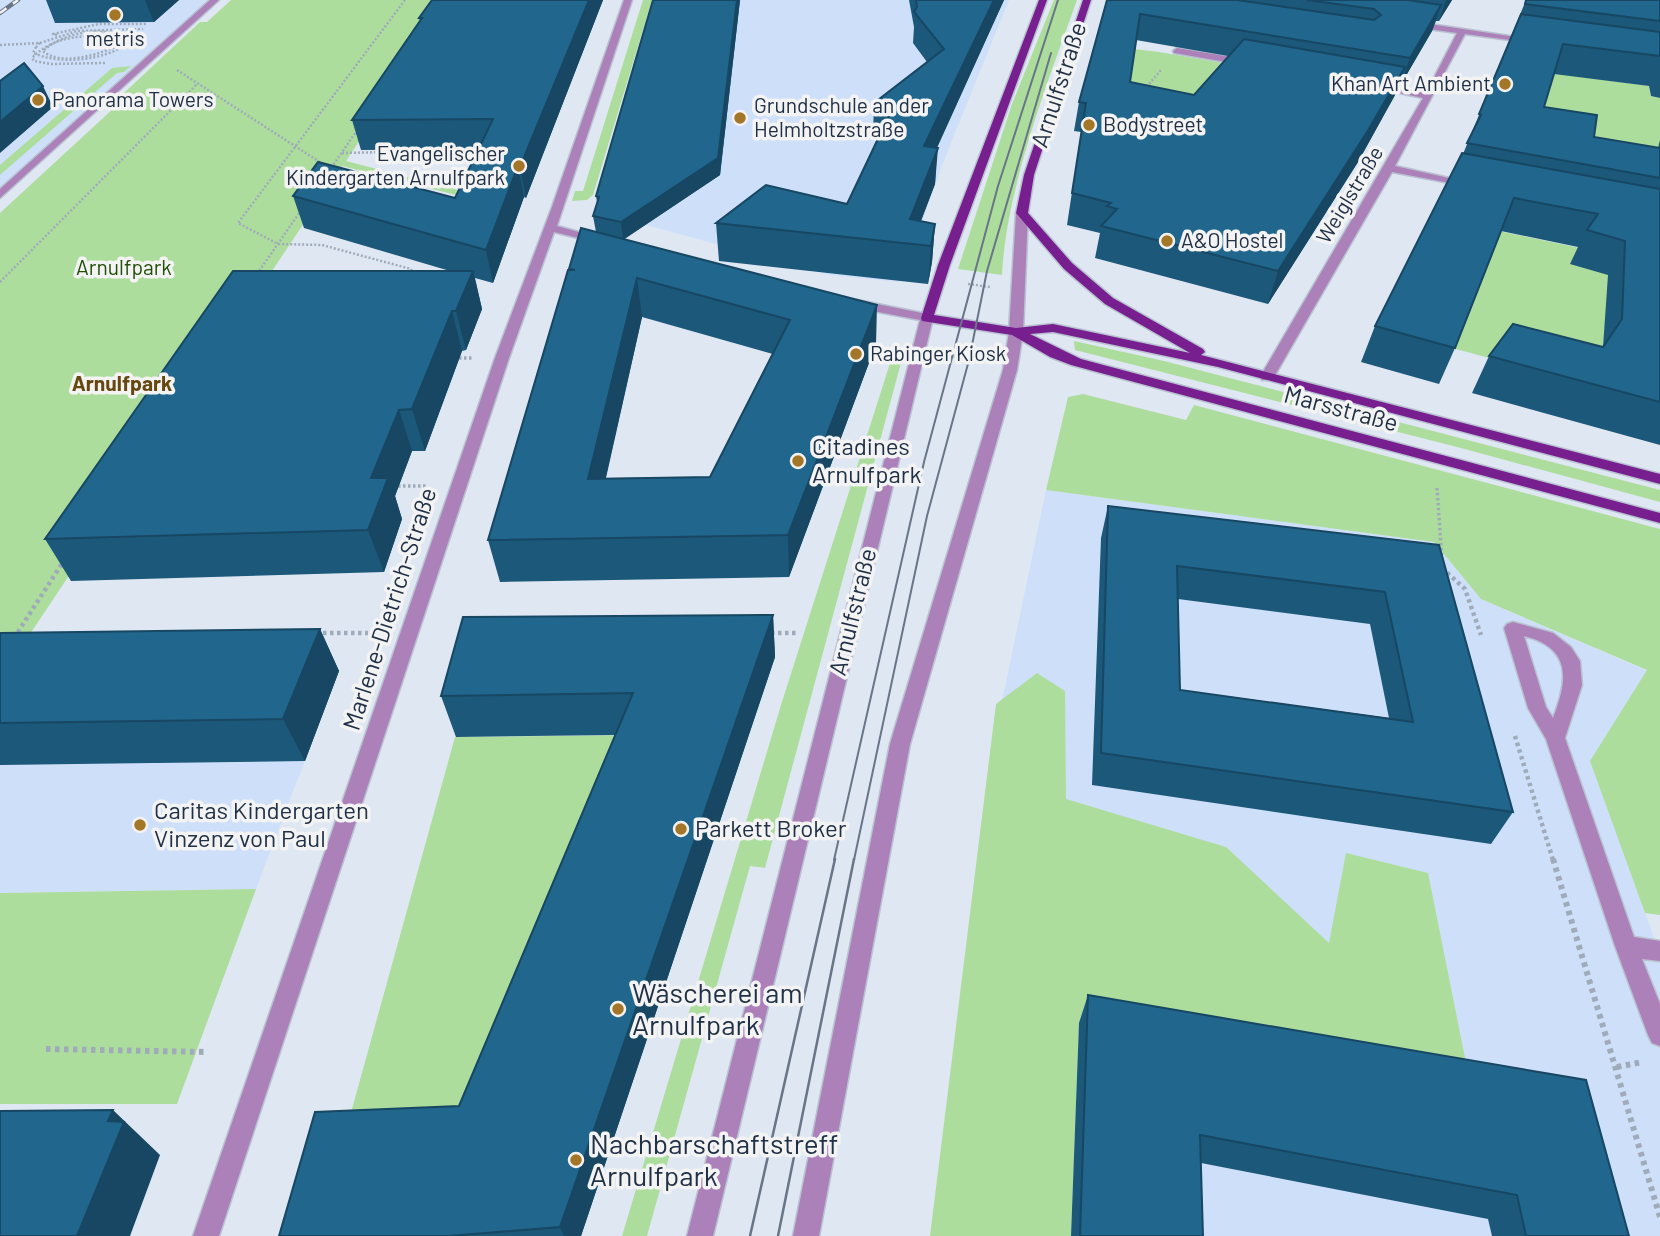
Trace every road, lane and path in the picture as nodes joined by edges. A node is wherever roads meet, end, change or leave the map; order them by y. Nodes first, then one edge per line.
1 (215, 0) edge
2 (405, 0) edge
3 (628, 0) edge
4 (1044, 0) edge
5 (1087, 0) edge
6 (1397, 22) edge
7 (157, 23) dead end
8 (133, 29) dead end
9 (1462, 31) junction
10 (145, 34) dead end
11 (58, 36) junction
12 (75, 38) junction
13 (1541, 42) edge
14 (40, 43) junction
15 (0, 45) edge
16 (1177, 51) joint
17 (147, 62) junction
18 (1255, 64) edge
19 (197, 84) junction
20 (1369, 86) edge
21 (1140, 93) edge
22 (1428, 96) junction
23 (363, 122) edge
24 (426, 144) edge
25 (296, 145) junction
26 (493, 150) edge
27 (422, 152) junction
28 (341, 153) junction
29 (1389, 168) junction
30 (330, 169) junction
31 (339, 171) edge
32 (323, 179) edge
33 (1478, 185) edge
34 (0, 195) edge
35 (308, 201) edge
36 (1022, 213) junction
37 (551, 228) junction
38 (278, 244) junction
39 (615, 244) edge
40 (255, 277) edge
41 (415, 277) edge
42 (939, 281) junction
43 (0, 282) edge
44 (1017, 290) junction
45 (846, 302) edge
46 (927, 318) junction
47 (1016, 332) junction
48 (918, 347) junction
49 (444, 358) edge
50 (502, 358) junction
51 (1219, 363) junction
52 (1010, 370) junction
53 (1267, 377) junction
54 (1660, 479) edge
55 (459, 485) junction
56 (1437, 485) dead end
57 (383, 486) edge
58 (1660, 518) edge
59 (66, 557) edge
60 (368, 632) dead end
61 (313, 633) edge
62 (757, 633) edge
63 (798, 633) dead end
64 (8, 635) edge
65 (15, 636) junction
66 (29, 636) edge
67 (1483, 639) dead end
68 (8, 647) edge
69 (1512, 728) dead end
70 (1555, 738) junction
71 (1626, 946) junction
72 (1660, 951) edge
73 (1660, 1035) edge
74 (46, 1049) dead end
75 (207, 1052) dead end
76 (1660, 1217) edge
77 (206, 1236) edge
78 (700, 1236) edge
79 (806, 1236) edge

1 - 17 street
2 - 25 path
3 - 37 street, Marlene-Dietrich-Straße
4 - 42 main road, Arnulfstraße
5 - 36 main road, Arnulfstraße
6 - 9 street
7 - 11 path
8 - 11 path, bridge
9 - 13 street
9 - 22 street, Weiglstraße
10 - 12 path
11 - 14 path
12 - 14 path, bridge
12 - 17 path
14 - 15 path
16 - 18 street
16 - 21 path
17 - 19 path
17 - 34 street
19 - 25 path
19 - 43 path
20 - 22 street
22 - 29 street, Weiglstraße
23 - 28 path
24 - 27 path
25 - 30 path
25 - 38 path
26 - 27 path
27 - 28 path
28 - 30 path
29 - 33 street
29 - 53 street, Weiglstraße
30 - 31 path
30 - 32 path
35 - 38 path
36 - 44 street, Arnulfstraße
36 - 51 main road, Marsstraße
37 - 39 street
37 - 50 street, Marlene-Dietrich-Straße
38 - 40 path
38 - 41 path
42 - 44 path
42 - 46 main road, Arnulfstraße
44 - 47 street, Arnulfstraße
45 - 46 street
46 - 47 main road, Marsstraße
46 - 48 street, Arnulfstraße
47 - 51 main road, Marsstraße
47 - 52 street, Arnulfstraße
47 - 58 main road, Marsstraße
48 - 52 path
48 - 78 street, Arnulfstraße
49 - 50 path
50 - 55 street, Marlene-Dietrich-Straße
51 - 53 main road, Marsstraße
52 - 79 street, Arnulfstraße
53 - 54 main road, Marsstraße
55 - 57 path
55 - 77 street, Marlene-Dietrich-Straße
56 - 67 path
59 - 65 path
60 - 61 path
62 - 63 path
64 - 65 path
65 - 66 path
65 - 68 path
69 - 76 path
70 - 70 street
70 - 71 street
71 - 72 street
71 - 73 street
74 - 75 path

